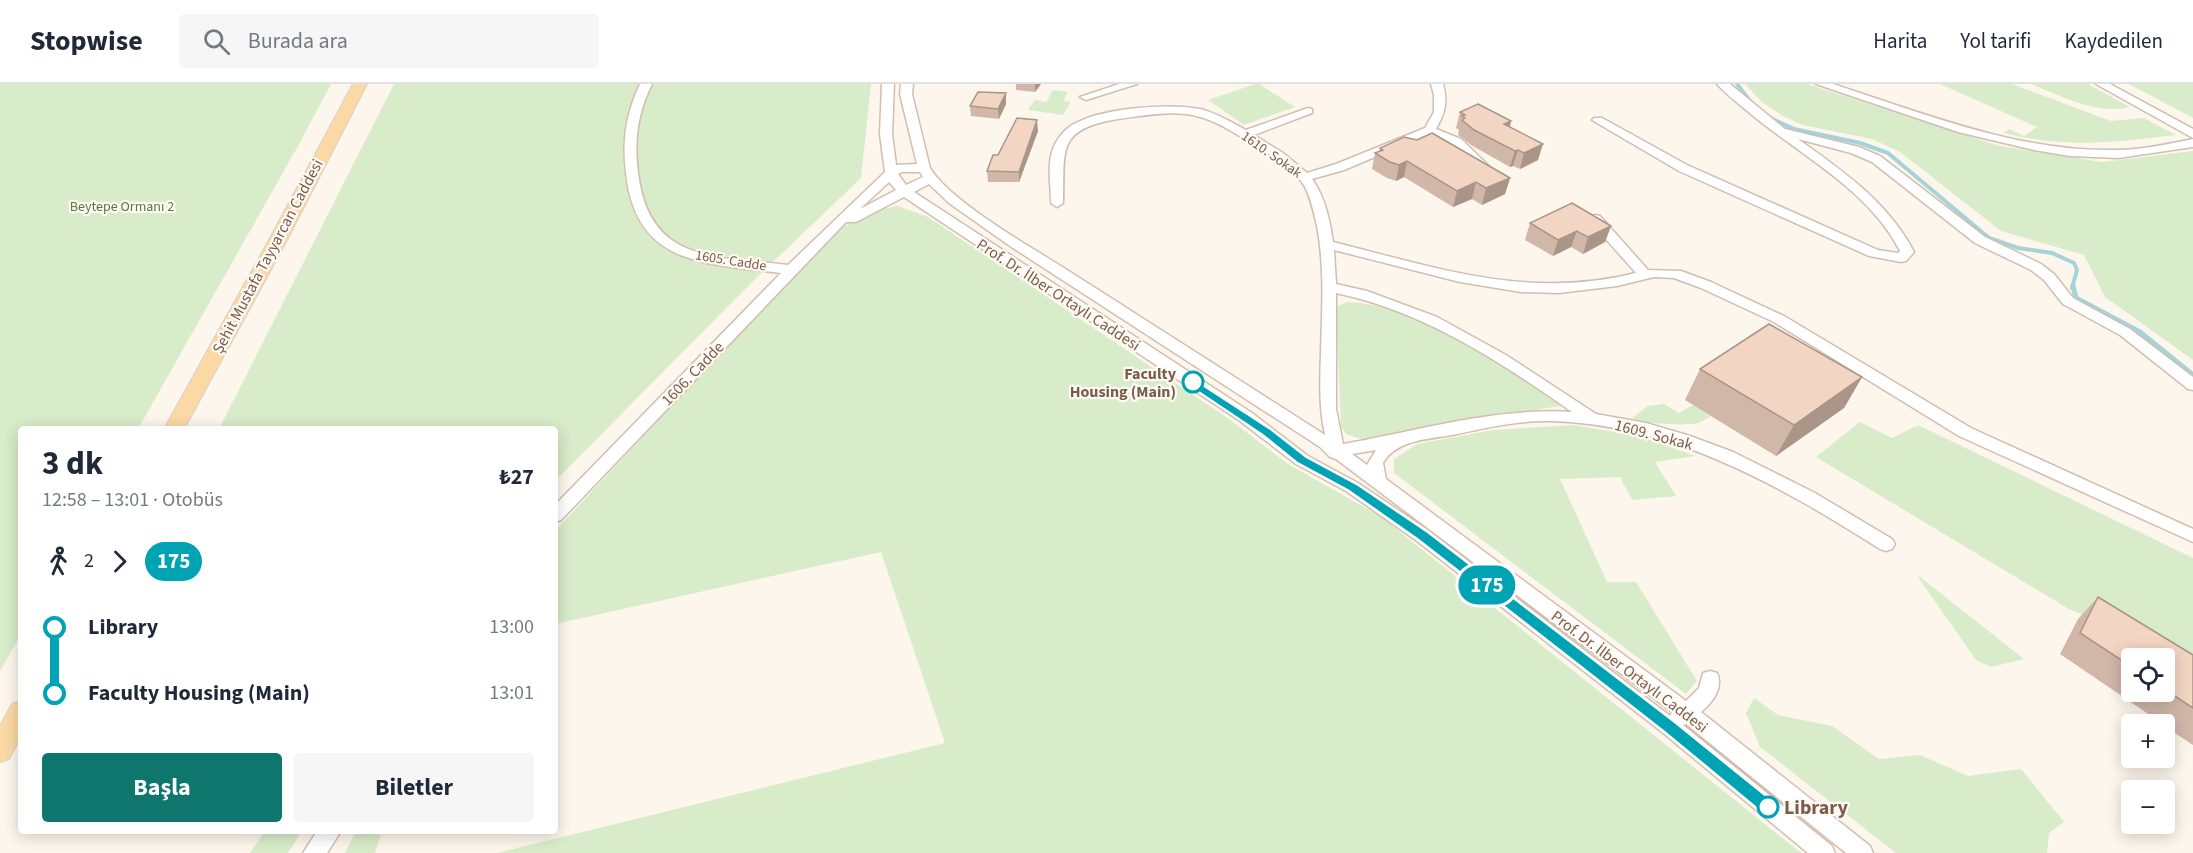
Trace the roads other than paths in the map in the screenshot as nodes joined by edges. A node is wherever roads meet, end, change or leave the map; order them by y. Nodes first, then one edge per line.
1 (360, 84) edge
2 (646, 84) edge
3 (888, 84) edge
4 (908, 84) edge
5 (1090, 84) edge
6 (1131, 84) edge
7 (1437, 84) edge
8 (1723, 84) edge
9 (1822, 84) edge
10 (2102, 84) edge
11 (1086, 97) junction
12 (1308, 111) dead end
13 (1598, 120) dead end
14 (1087, 122) junction
15 (1775, 128) junction
16 (1429, 130) junction
17 (1245, 134) junction
18 (2193, 134) edge
19 (2193, 143) edge
20 (891, 173) junction
21 (927, 173) junction
22 (1496, 176) edge
23 (1305, 177) junction
24 (905, 190) junction
25 (1057, 203) dead end
26 (1590, 214) edge
27 (829, 231) junction
28 (1328, 245) junction
29 (791, 270) junction
30 (1645, 275) junction
31 (1328, 287) junction
32 (2193, 386) edge
33 (1328, 412) junction
34 (1594, 420) junction
35 (176, 426) edge
36 (1311, 433) junction
37 (1400, 440) junction
38 (1331, 441) junction
39 (1361, 447) junction
40 (1308, 463) junction
41 (1379, 482) junction
42 (558, 513) edge
43 (2193, 536) edge
44 (1886, 544) dead end
45 (1710, 679) dead end
46 (1686, 712) junction
47 (18, 718) edge
48 (1669, 726) junction
49 (0, 751) edge
50 (328, 834) edge
51 (329, 834) edge
52 (1860, 852) edge
53 (314, 853) edge
54 (326, 853) edge
55 (1824, 853) edge

1 - 35 main road, Şehit Mustafa Tayyarcan Caddesi
2 - 29 street, 1605. Cadde
3 - 20 street
4 - 21 street
5 - 11 street
6 - 11 street
7 - 16 street
8 - 15 street
9 - 19 street
10 - 18 street
11 - 14 street
12 - 17 street
13 - 15 street
14 - 17 street, 1610. Sokak
14 - 25 street
15 - 32 street
16 - 22 street
16 - 23 street
17 - 23 street, 1610. Sokak
20 - 21 street
20 - 24 street, Prof. Dr. İlber Ortaylı Caddesi
20 - 27 street, 1606. Cadde
21 - 24 street
21 - 36 street, Prof. Dr. İlber Ortaylı Caddesi
23 - 28 street, 1610. Sokak
24 - 27 street, 1606. Cadde
24 - 40 street, Prof. Dr. İlber Ortaylı Caddesi
26 - 30 street
27 - 29 street, 1606. Cadde
28 - 30 street
28 - 31 street, 1610. Sokak
29 - 42 street, 1606. Cadde
30 - 43 street
31 - 33 street, 1610. Sokak
31 - 34 street
33 - 36 street
33 - 38 street, 1610. Sokak
34 - 37 street, 1609. Sokak
34 - 44 street, 1609. Sokak
36 - 38 street, Prof. Dr. İlber Ortaylı Caddesi
37 - 39 street, 1609. Sokak
37 - 41 street, 1609. Sokak
38 - 39 street, 1609. Sokak
38 - 39 street
38 - 40 street
38 - 40 street
38 - 41 street, Prof. Dr. İlber Ortaylı Caddesi
40 - 48 street, Prof. Dr. İlber Ortaylı Caddesi
41 - 46 street, Prof. Dr. İlber Ortaylı Caddesi
45 - 46 street
46 - 48 street
46 - 52 street, Prof. Dr. İlber Ortaylı Caddesi
47 - 49 main road
48 - 55 street, Prof. Dr. İlber Ortaylı Caddesi
50 - 53 street
51 - 54 street

